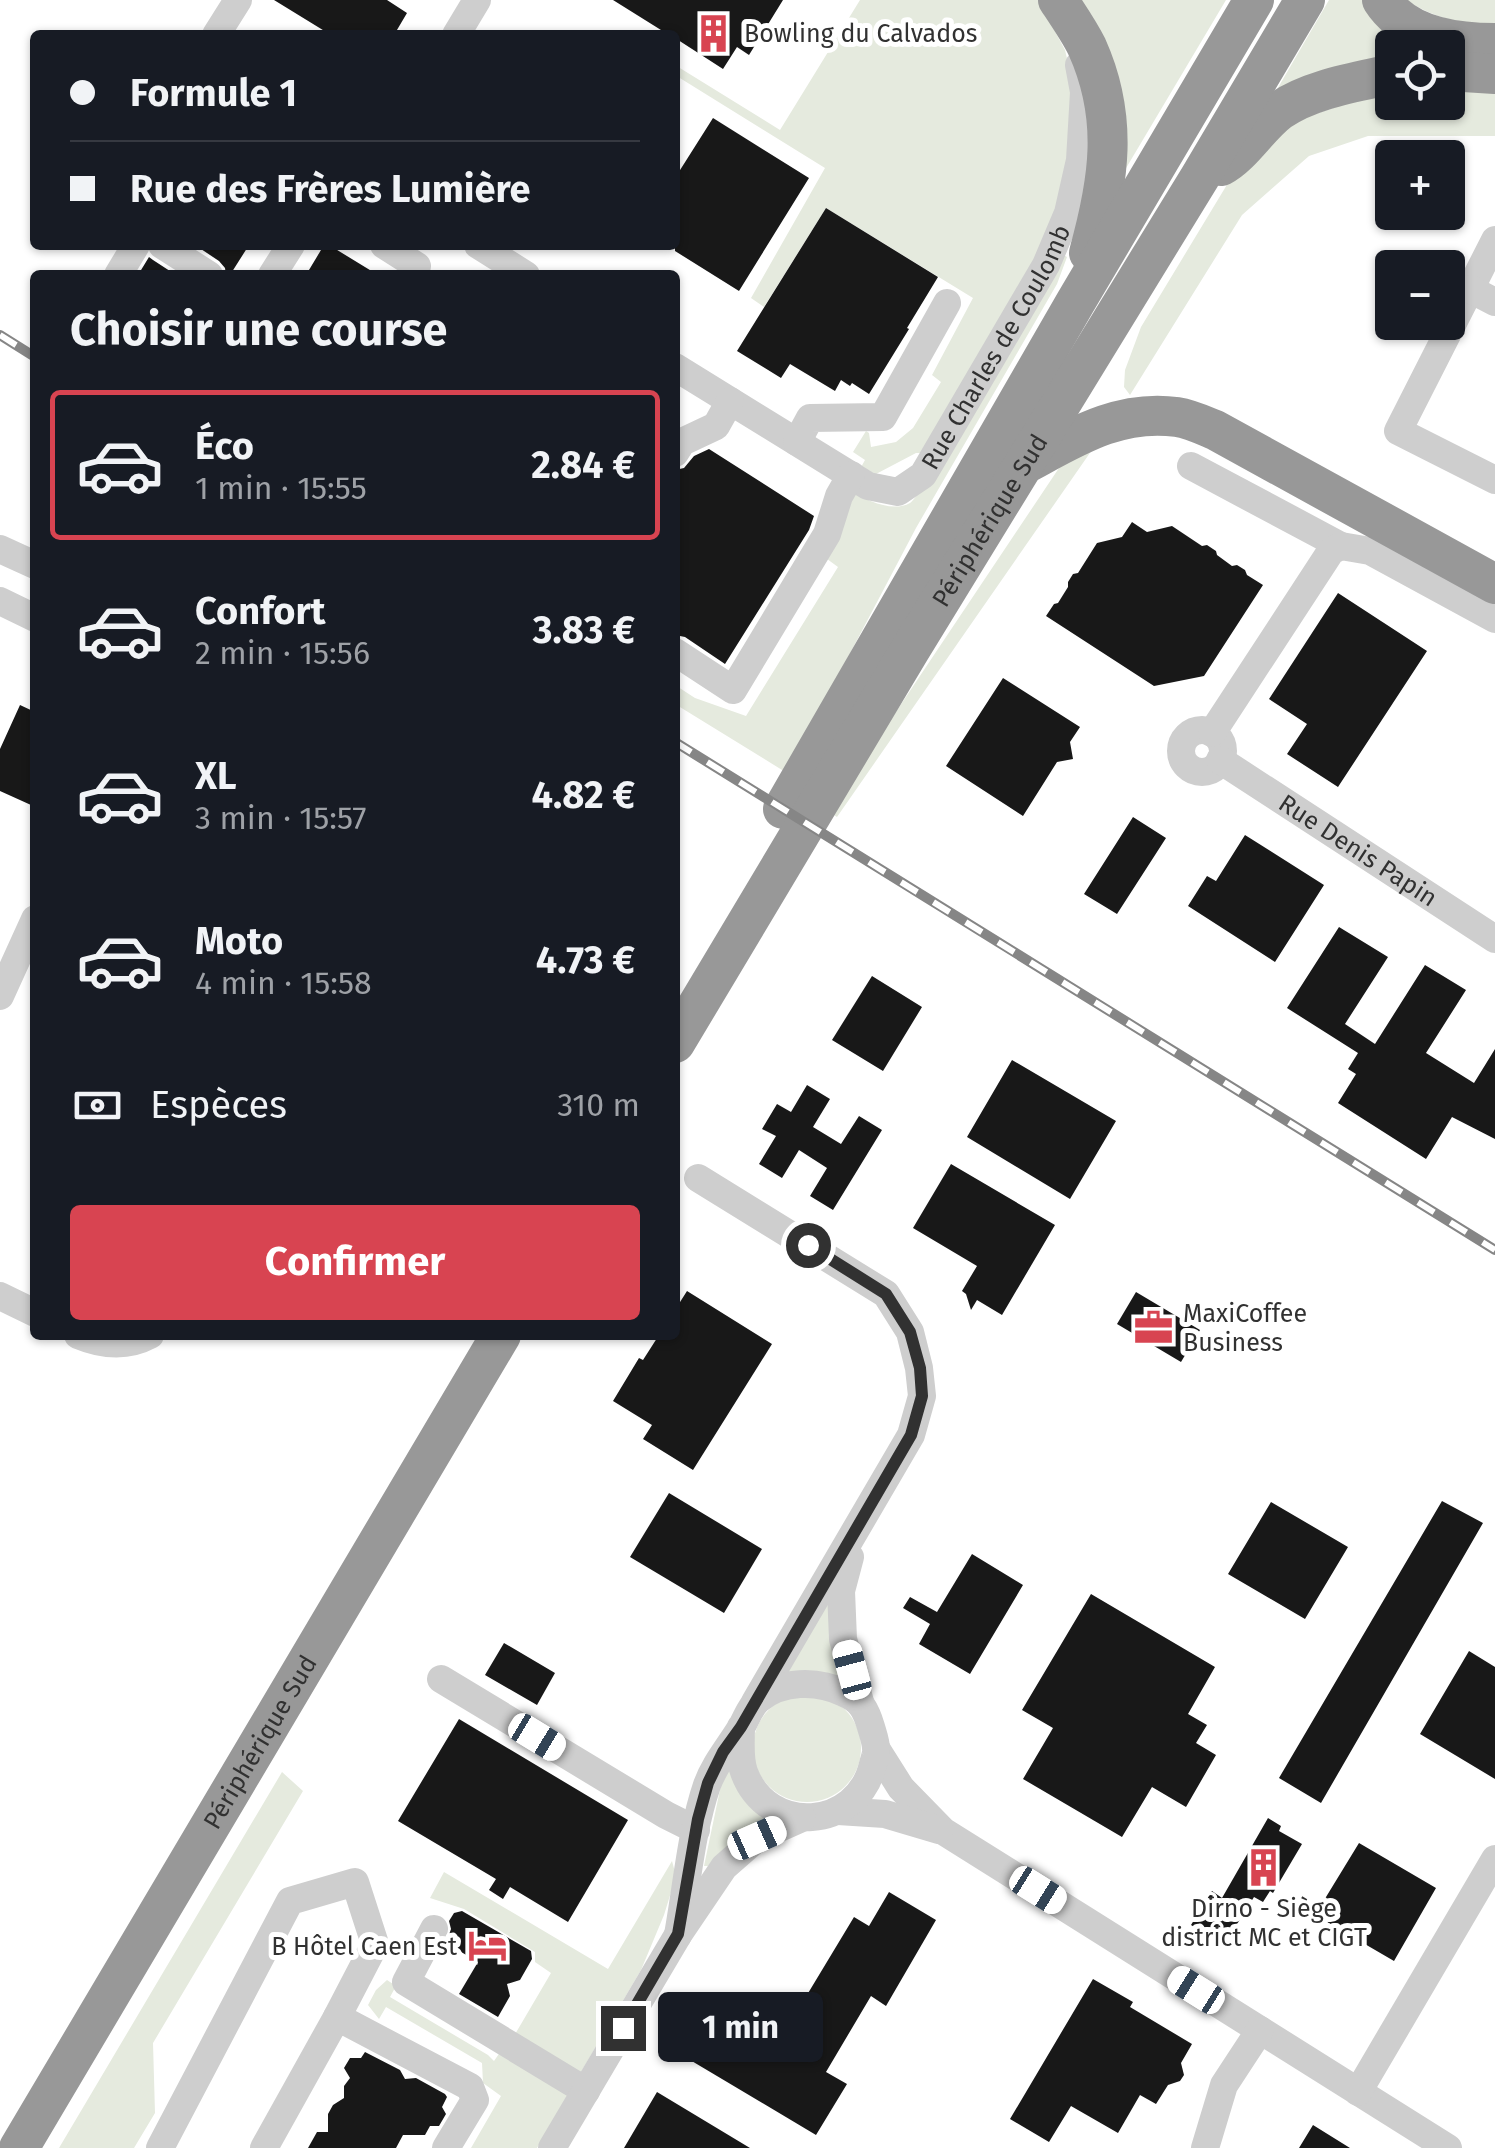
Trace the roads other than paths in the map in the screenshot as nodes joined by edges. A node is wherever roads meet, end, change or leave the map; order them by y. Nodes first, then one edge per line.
1 (238, 0) edge
2 (478, 0) edge
3 (1048, 0) edge
4 (1058, 0) edge
5 (1254, 0) edge
6 (1305, 0) edge
7 (1382, 0) edge
8 (219, 30) edge
9 (459, 30) edge
10 (1495, 43) edge
11 (1465, 73) edge
12 (1495, 74) edge
13 (1375, 78) edge
14 (1200, 177) junction
15 (1495, 240) edge
16 (170, 250) edge
17 (395, 250) edge
18 (486, 250) edge
19 (420, 262) edge
20 (200, 270) edge
21 (518, 270) edge
22 (1482, 295) edge
23 (947, 303) dead end
24 (1074, 303) junction
25 (680, 371) edge
26 (730, 401) junction
27 (798, 442) junction
28 (680, 445) edge
29 (1024, 465) junction
30 (1191, 466) dead end
31 (1495, 480) edge
32 (860, 481) junction
33 (1340, 546) junction
34 (0, 548) edge
35 (30, 562) edge
36 (1495, 584) edge
37 (0, 601) edge
38 (30, 616) edge
39 (1495, 619) edge
40 (680, 655) edge
41 (1212, 733) junction
42 (1220, 760) junction
43 (30, 930) edge
44 (1495, 939) edge
45 (680, 983) edge
46 (0, 996) edge
47 (680, 1035) edge
48 (698, 1178) dead end
49 (0, 1296) edge
50 (30, 1311) edge
51 (92, 1340) edge
52 (142, 1340) edge
53 (469, 1340) edge
54 (498, 1340) edge
55 (856, 1529) junction
56 (441, 1679) dead end
57 (755, 1702) junction
58 (860, 1702) junction
59 (741, 1727) junction
60 (877, 1750) junction
61 (838, 1811) junction
62 (802, 1818) junction
63 (696, 1830) junction
64 (943, 1830) junction
65 (1495, 1859) edge
66 (434, 1929) dead end
67 (678, 1934) junction
68 (338, 2017) junction
69 (1260, 2030) junction
70 (586, 2091) junction
71 (1358, 2092) junction
72 (0, 2130) edge
73 (19, 2148) edge
74 (160, 2148) edge
75 (264, 2148) edge
76 (446, 2148) edge
77 (552, 2148) edge
78 (1205, 2148) edge
79 (1448, 2148) edge

1 - 8 street
2 - 9 street
3 - 32 street, Rue Charles de Coulomb
4 - 24 highway
5 - 24 highway, Périphérique Sud
6 - 14 highway, Périphérique Sud
7 - 10 highway
11 - 12 highway
13 - 14 highway
14 - 29 highway, Périphérique Sud
15 - 22 street
16 - 20 street
17 - 19 street
18 - 21 street
22 - 31 street
23 - 27 street
24 - 45 highway, Périphérique Sud
25 - 26 street
26 - 27 street
26 - 28 street
27 - 32 street
29 - 36 highway
29 - 47 highway, Périphérique Sud
30 - 33 street
32 - 40 street
33 - 39 street
33 - 41 street
34 - 35 street
37 - 38 street
41 - 42 street
41 - 42 street, Rue Denis Papin
42 - 44 street, Rue Denis Papin
43 - 46 street
48 - 55 street
49 - 50 street
51 - 52 street
53 - 72 highway, Périphérique Sud
54 - 73 highway, Périphérique Sud
55 - 57 street
55 - 58 street
56 - 63 street
57 - 58 street
57 - 59 street
58 - 60 street
59 - 62 street
59 - 63 street
60 - 61 street
60 - 64 street
61 - 62 street
61 - 64 street
62 - 67 street
63 - 67 street
64 - 69 street
65 - 71 street
66 - 70 street
67 - 70 street
68 - 74 street
68 - 75 street
68 - 76 street
69 - 71 street
69 - 78 street
70 - 77 street
71 - 79 street

